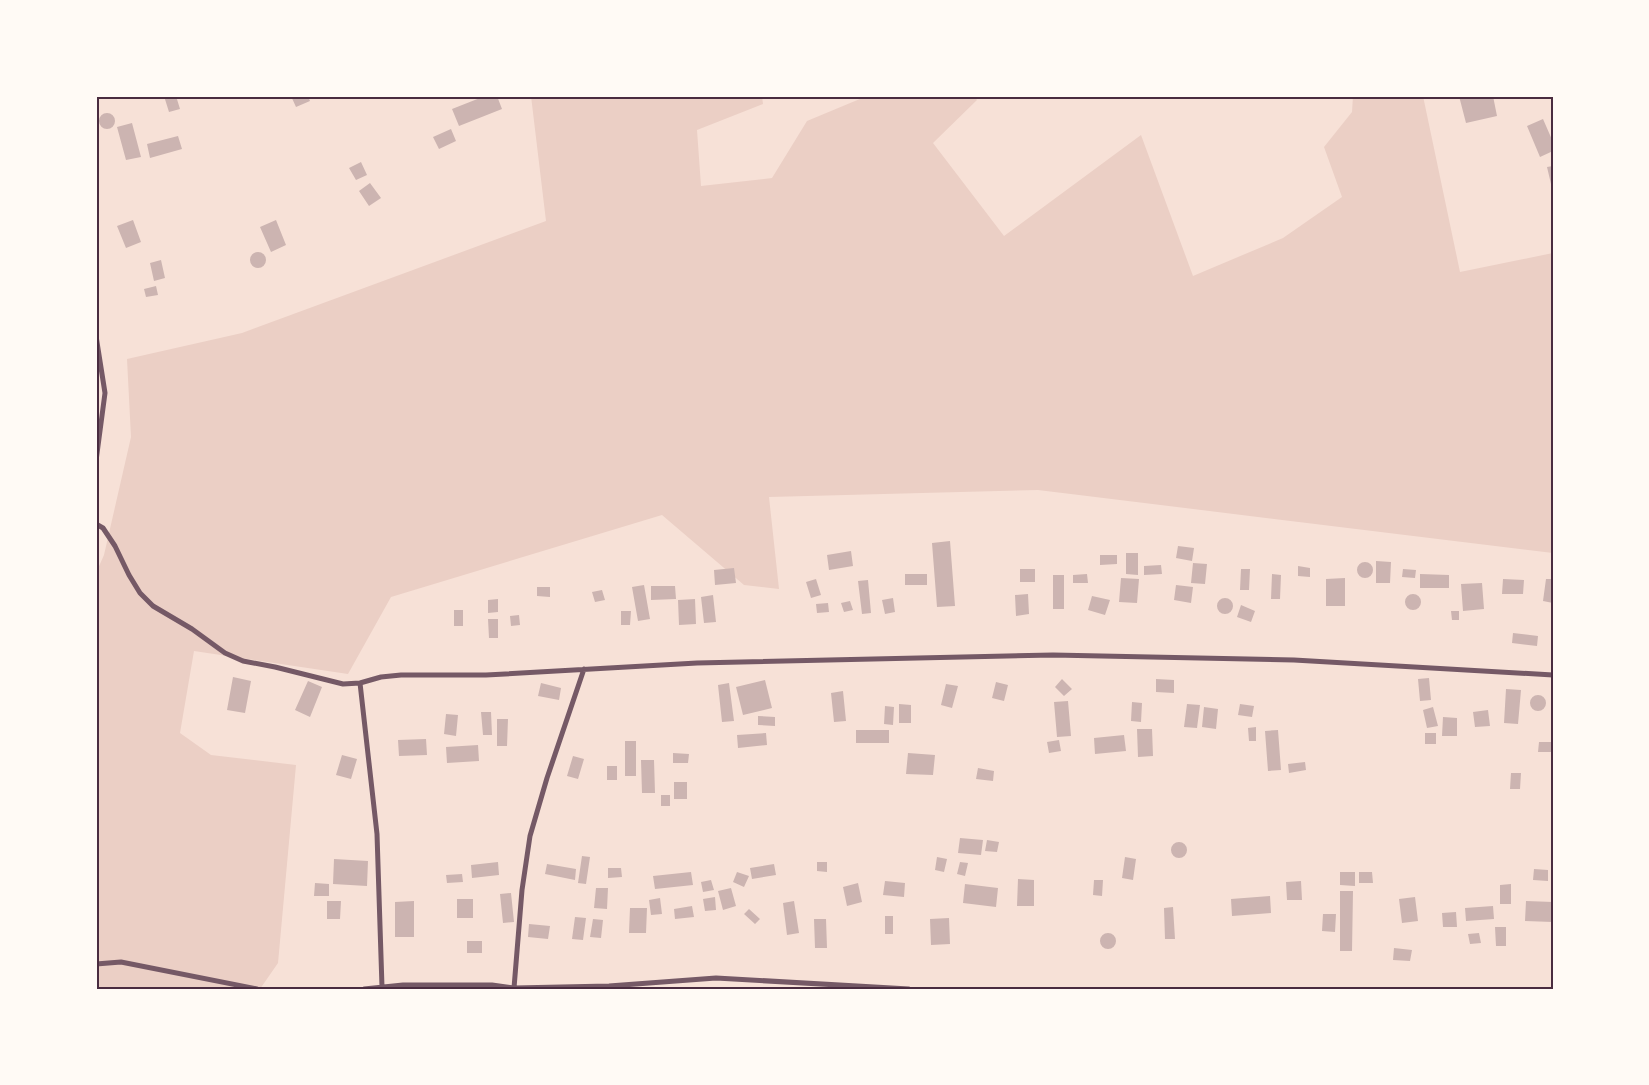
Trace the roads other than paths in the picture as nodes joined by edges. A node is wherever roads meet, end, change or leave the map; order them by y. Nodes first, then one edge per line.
1 (96, 336) edge
2 (96, 461) edge
3 (96, 524) edge
4 (584, 669) junction
5 (1553, 675) edge
6 (360, 683) junction
7 (96, 964) edge
8 (382, 987) junction
9 (405, 987) edge
10 (514, 988) edge
11 (257, 989) edge
12 (364, 989) edge
13 (909, 989) edge

1 - 2 street
3 - 6 street
4 - 5 street
4 - 6 street
4 - 10 street
6 - 8 street
7 - 11 street
8 - 9 street
8 - 12 street
9 - 10 street
10 - 13 street

